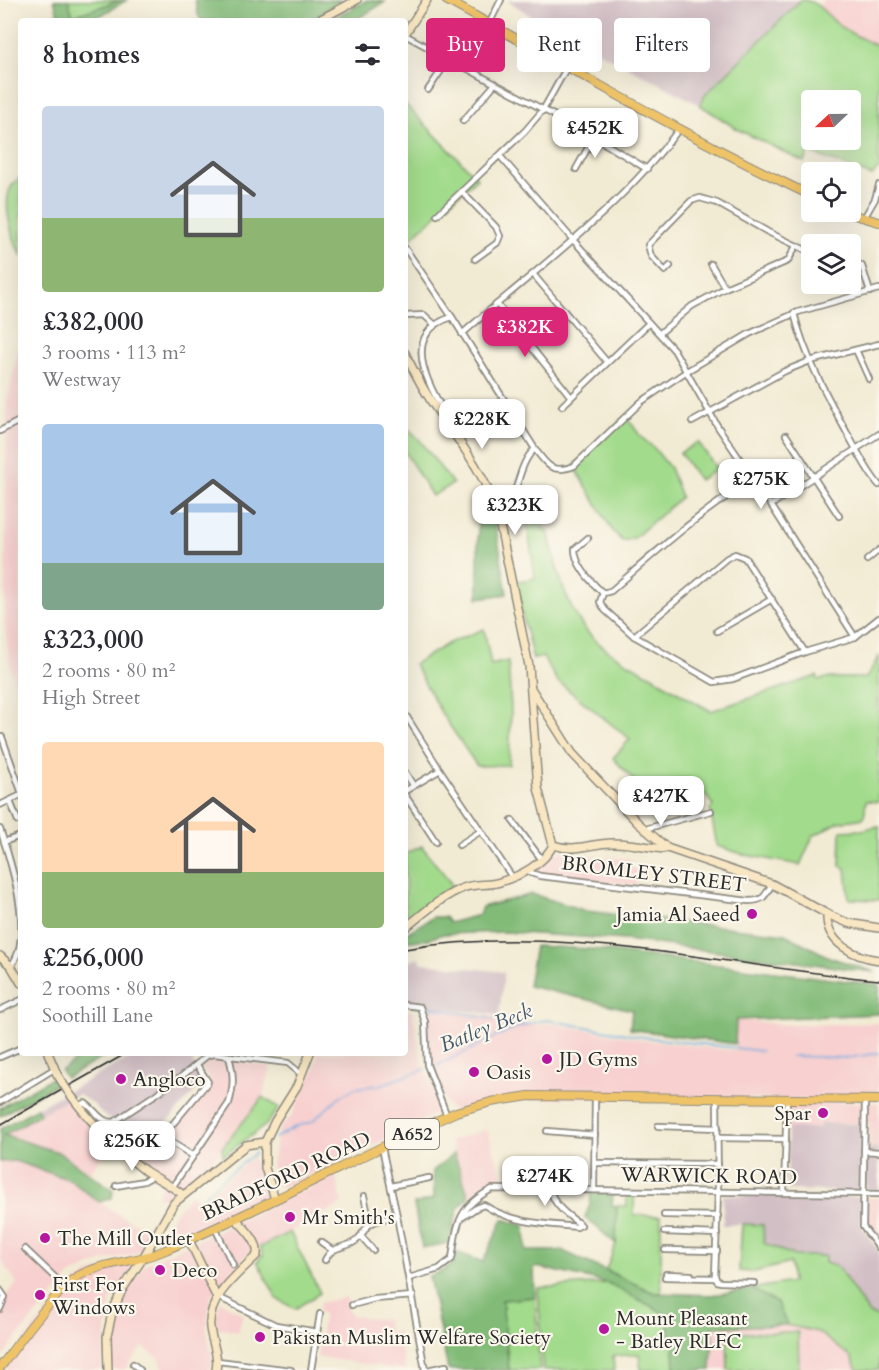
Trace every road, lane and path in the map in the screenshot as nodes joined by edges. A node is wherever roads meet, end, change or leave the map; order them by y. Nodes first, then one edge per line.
1 (357, 0) edge
2 (427, 0) edge
3 (446, 0) edge
4 (501, 0) edge
5 (323, 18) edge
6 (478, 18) edge
7 (492, 18) edge
8 (408, 29) edge
9 (408, 36) edge
10 (426, 46) edge
11 (440, 72) edge
12 (473, 72) edge
13 (564, 72) edge
14 (578, 72) edge
15 (495, 84) junction
16 (428, 90) dead end
17 (543, 110) junction
18 (464, 121) dead end
19 (679, 129) junction
20 (594, 137) junction
21 (500, 156) junction
22 (576, 169) dead end
23 (647, 169) junction
24 (879, 185) edge
25 (801, 191) edge
26 (462, 192) junction
27 (437, 215) dead end
28 (861, 217) edge
29 (864, 218) junction
30 (879, 222) edge
31 (573, 240) junction
32 (796, 246) junction
33 (801, 248) edge
34 (408, 252) edge
35 (476, 259) dead end
36 (711, 264) dead end
37 (861, 265) edge
38 (670, 266) dead end
39 (533, 274) junction
40 (725, 288) junction
41 (879, 289) edge
42 (870, 292) junction
43 (497, 304) junction
44 (795, 314) junction
45 (408, 316) edge
46 (452, 317) junction
47 (649, 323) junction
48 (435, 325) junction
49 (660, 333) junction
50 (462, 334) junction
51 (879, 344) edge
52 (856, 350) junction
53 (408, 358) edge
54 (810, 361) junction
55 (608, 362) junction
56 (687, 371) junction
57 (869, 379) dead end
58 (571, 397) junction
59 (562, 406) dead end
60 (710, 412) junction
61 (18, 422) edge
62 (692, 422) dead end
63 (0, 431) edge
64 (879, 434) edge
65 (456, 435) junction
66 (786, 435) dead end
67 (535, 449) junction
68 (856, 449) junction
69 (814, 476) junction
70 (754, 479) junction
71 (879, 485) edge
72 (771, 505) junction
73 (498, 516) junction
74 (839, 516) dead end
75 (588, 538) dead end
76 (879, 550) edge
77 (867, 560) dead end
78 (603, 593) junction
79 (772, 599) junction
80 (879, 618) edge
81 (717, 632) dead end
82 (634, 636) junction
83 (855, 637) junction
84 (805, 652) junction
85 (532, 690) junction
86 (408, 719) edge
87 (2, 737) dead end
88 (440, 770) junction
89 (408, 777) edge
90 (18, 784) edge
91 (413, 785) junction
92 (408, 790) edge
93 (18, 795) edge
94 (408, 798) edge
95 (10, 801) junction
96 (0, 805) edge
97 (711, 811) dead end
98 (512, 820) dead end
99 (18, 821) dead end
100 (0, 829) edge
101 (645, 829) junction
102 (481, 831) junction
103 (18, 837) edge
104 (436, 842) dead end
105 (5, 844) junction
106 (459, 845) dead end
107 (553, 845) junction
108 (667, 848) junction
109 (0, 849) edge
110 (542, 860) junction
111 (525, 871) junction
112 (512, 877) junction
113 (772, 884) junction
114 (18, 897) edge
115 (826, 914) junction
116 (408, 926) edge
117 (879, 928) edge
118 (18, 950) edge
119 (0, 956) edge
120 (879, 960) edge
121 (11, 966) junction
122 (18, 978) edge
123 (18, 1001) edge
124 (408, 1005) edge
125 (0, 1010) edge
126 (18, 1049) edge
127 (49, 1056) edge
128 (207, 1056) edge
129 (225, 1056) edge
130 (253, 1056) edge
131 (309, 1056) edge
132 (0, 1057) edge
133 (230, 1057) junction
134 (197, 1065) junction
135 (56, 1072) junction
136 (301, 1074) junction
137 (595, 1097) junction
138 (717, 1098) junction
139 (787, 1099) junction
140 (865, 1100) junction
141 (879, 1100) edge
142 (0, 1102) edge
143 (79, 1106) junction
144 (447, 1116) junction
145 (658, 1126) dead end
146 (718, 1128) junction
147 (548, 1131) dead end
148 (595, 1135) junction
149 (719, 1138) junction
150 (786, 1139) junction
151 (265, 1142) junction
152 (382, 1148) junction
153 (864, 1151) junction
154 (879, 1152) edge
155 (193, 1156) junction
156 (595, 1163) junction
157 (718, 1164) junction
158 (153, 1176) junction
159 (429, 1178) dead end
160 (116, 1186) dead end
161 (173, 1186) junction
162 (391, 1186) junction
163 (550, 1189) junction
164 (594, 1190) junction
165 (718, 1191) junction
166 (784, 1192) junction
167 (863, 1194) junction
168 (879, 1194) edge
169 (183, 1195) junction
170 (364, 1196) dead end
171 (275, 1199) junction
172 (664, 1215) dead end
173 (397, 1216) junction
174 (717, 1216) junction
175 (236, 1219) junction
176 (460, 1219) junction
177 (370, 1224) junction
178 (214, 1228) junction
179 (664, 1232) dead end
180 (717, 1234) junction
181 (361, 1236) junction
182 (189, 1240) junction
183 (321, 1242) dead end
184 (879, 1248) edge
185 (25, 1250) dead end
186 (332, 1250) junction
187 (373, 1250) dead end
188 (665, 1250) dead end
189 (717, 1251) junction
190 (143, 1258) junction
191 (325, 1260) dead end
192 (233, 1265) dead end
193 (666, 1276) dead end
194 (409, 1278) junction
195 (716, 1278) junction
196 (754, 1283) dead end
197 (64, 1287) junction
198 (0, 1290) edge
199 (216, 1296) junction
200 (412, 1296) junction
201 (352, 1305) dead end
202 (0, 1309) edge
203 (320, 1314) dead end
204 (317, 1332) junction
205 (218, 1361) junction
206 (133, 1364) dead end
207 (446, 1366) dead end
208 (0, 1368) edge
209 (108, 1370) edge
210 (140, 1370) edge
211 (216, 1370) edge
212 (291, 1370) edge
213 (311, 1370) edge
214 (426, 1370) edge

1 - 5 street
2 - 8 street
3 - 6 main road
4 - 7 street
9 - 10 street
11 - 16 street
12 - 15 street
13 - 17 street
14 - 19 main road
15 - 17 street
15 - 18 street
17 - 20 street
17 - 21 street
19 - 23 street
19 - 25 main road
20 - 22 street
20 - 23 street
21 - 26 street
21 - 31 street
23 - 31 street
24 - 29 street
26 - 27 street
26 - 35 street
28 - 29 main road
29 - 30 main road
31 - 39 street
31 - 47 street
32 - 33 street
32 - 38 street
32 - 40 street
34 - 46 street
36 - 40 street
37 - 42 street
39 - 43 street
39 - 55 street
40 - 49 street
41 - 42 street
42 - 44 street
43 - 50 street
43 - 58 street
44 - 54 street
44 - 56 street
45 - 48 street
46 - 48 street
46 - 50 street
47 - 49 street
47 - 55 street
48 - 65 street
49 - 56 street
50 - 67 street
51 - 52 street
52 - 54 street
52 - 57 street
53 - 65 street
54 - 60 street
54 - 68 street
55 - 58 street
56 - 60 street
56 - 67 street
58 - 59 street
60 - 62 street
60 - 70 street
61 - 63 street
64 - 68 street
65 - 73 street
66 - 69 street
67 - 73 street
68 - 69 street
68 - 71 street
69 - 72 street
69 - 74 street
70 - 72 street
70 - 78 street
72 - 83 street
73 - 85 street
75 - 78 street
76 - 77 street
78 - 82 street
79 - 81 street
79 - 82 street
79 - 84 street
80 - 83 street
82 - 84 street
83 - 84 street
85 - 101 street
85 - 107 street
86 - 88 street
87 - 90 street
88 - 91 street
88 - 102 street
89 - 91 street
91 - 92 street
93 - 95 street
94 - 104 street
95 - 96 street
95 - 99 street
97 - 101 street
98 - 110 street
100 - 105 street
101 - 108 street
102 - 106 street
102 - 112 street
103 - 105 street
105 - 109 street
105 - 114 street
107 - 108 street
107 - 110 street
108 - 113 street
110 - 111 street
111 - 112 street
111 - 113 street, BROMLEY STREET
112 - 116 street
113 - 115 street
115 - 117 street
115 - 120 street
118 - 121 street
119 - 121 street
121 - 122 street
123 - 125 street
124 - 144 street
126 - 132 street
127 - 135 street
128 - 134 street
129 - 133 street
130 - 133 street
130 - 136 street
131 - 136 street
133 - 155 street
134 - 143 street
134 - 155 street
135 - 142 street
135 - 143 street, bridge
136 - 151 street
137 - 138 main road, BRADFORD ROAD / A652
137 - 144 main road, BRADFORD ROAD / A652
137 - 148 street
138 - 139 main road, BRADFORD ROAD / A652
138 - 146 street
139 - 140 main road, BRADFORD ROAD / A652
139 - 150 street
140 - 141 main road, BRADFORD ROAD / A652
140 - 153 street
143 - 158 street
144 - 152 main road, BRADFORD ROAD / A652
145 - 146 street
146 - 149 street
147 - 148 street
148 - 156 street
149 - 150 street
149 - 157 street
150 - 166 street
151 - 169 street
151 - 171 street
152 - 162 street
152 - 171 main road, BRADFORD ROAD / A652
153 - 154 street
153 - 167 street
155 - 161 street
156 - 157 street
156 - 164 street
157 - 165 street
158 - 160 street
158 - 161 street
159 - 162 street
161 - 169 street
162 - 173 street
163 - 164 street, WARWICK ROAD
163 - 176 street, WARWICK ROAD
163 - 176 street
164 - 165 street, WARWICK ROAD
165 - 166 street, WARWICK ROAD
165 - 174 street
166 - 167 street, WARWICK ROAD
167 - 168 street, WARWICK ROAD
167 - 184 street
169 - 190 street
170 - 177 street
171 - 175 main road, BRADFORD ROAD / A652
172 - 174 street
173 - 177 street
173 - 194 street
174 - 180 street
175 - 178 main road, BRADFORD ROAD / A652
175 - 199 street
176 - 194 street, WARWICK ROAD
177 - 181 street
178 - 182 main road, BRADFORD ROAD / A652
178 - 192 street
179 - 180 street
180 - 189 street
181 - 186 street
181 - 187 street
182 - 190 main road, BRADFORD ROAD / A652
182 - 199 street
183 - 186 street
185 - 197 street
186 - 191 street
188 - 189 street
189 - 195 street
190 - 197 main road, BRADFORD ROAD / A652
190 - 209 street
193 - 195 street
194 - 200 street
195 - 196 street
197 - 208 main road, BRADFORD ROAD / A652
198 - 202 street
199 - 204 street
199 - 205 street
200 - 201 street
200 - 214 street
203 - 204 street
204 - 213 street
205 - 211 street
205 - 212 street
206 - 210 street
207 - 214 street

